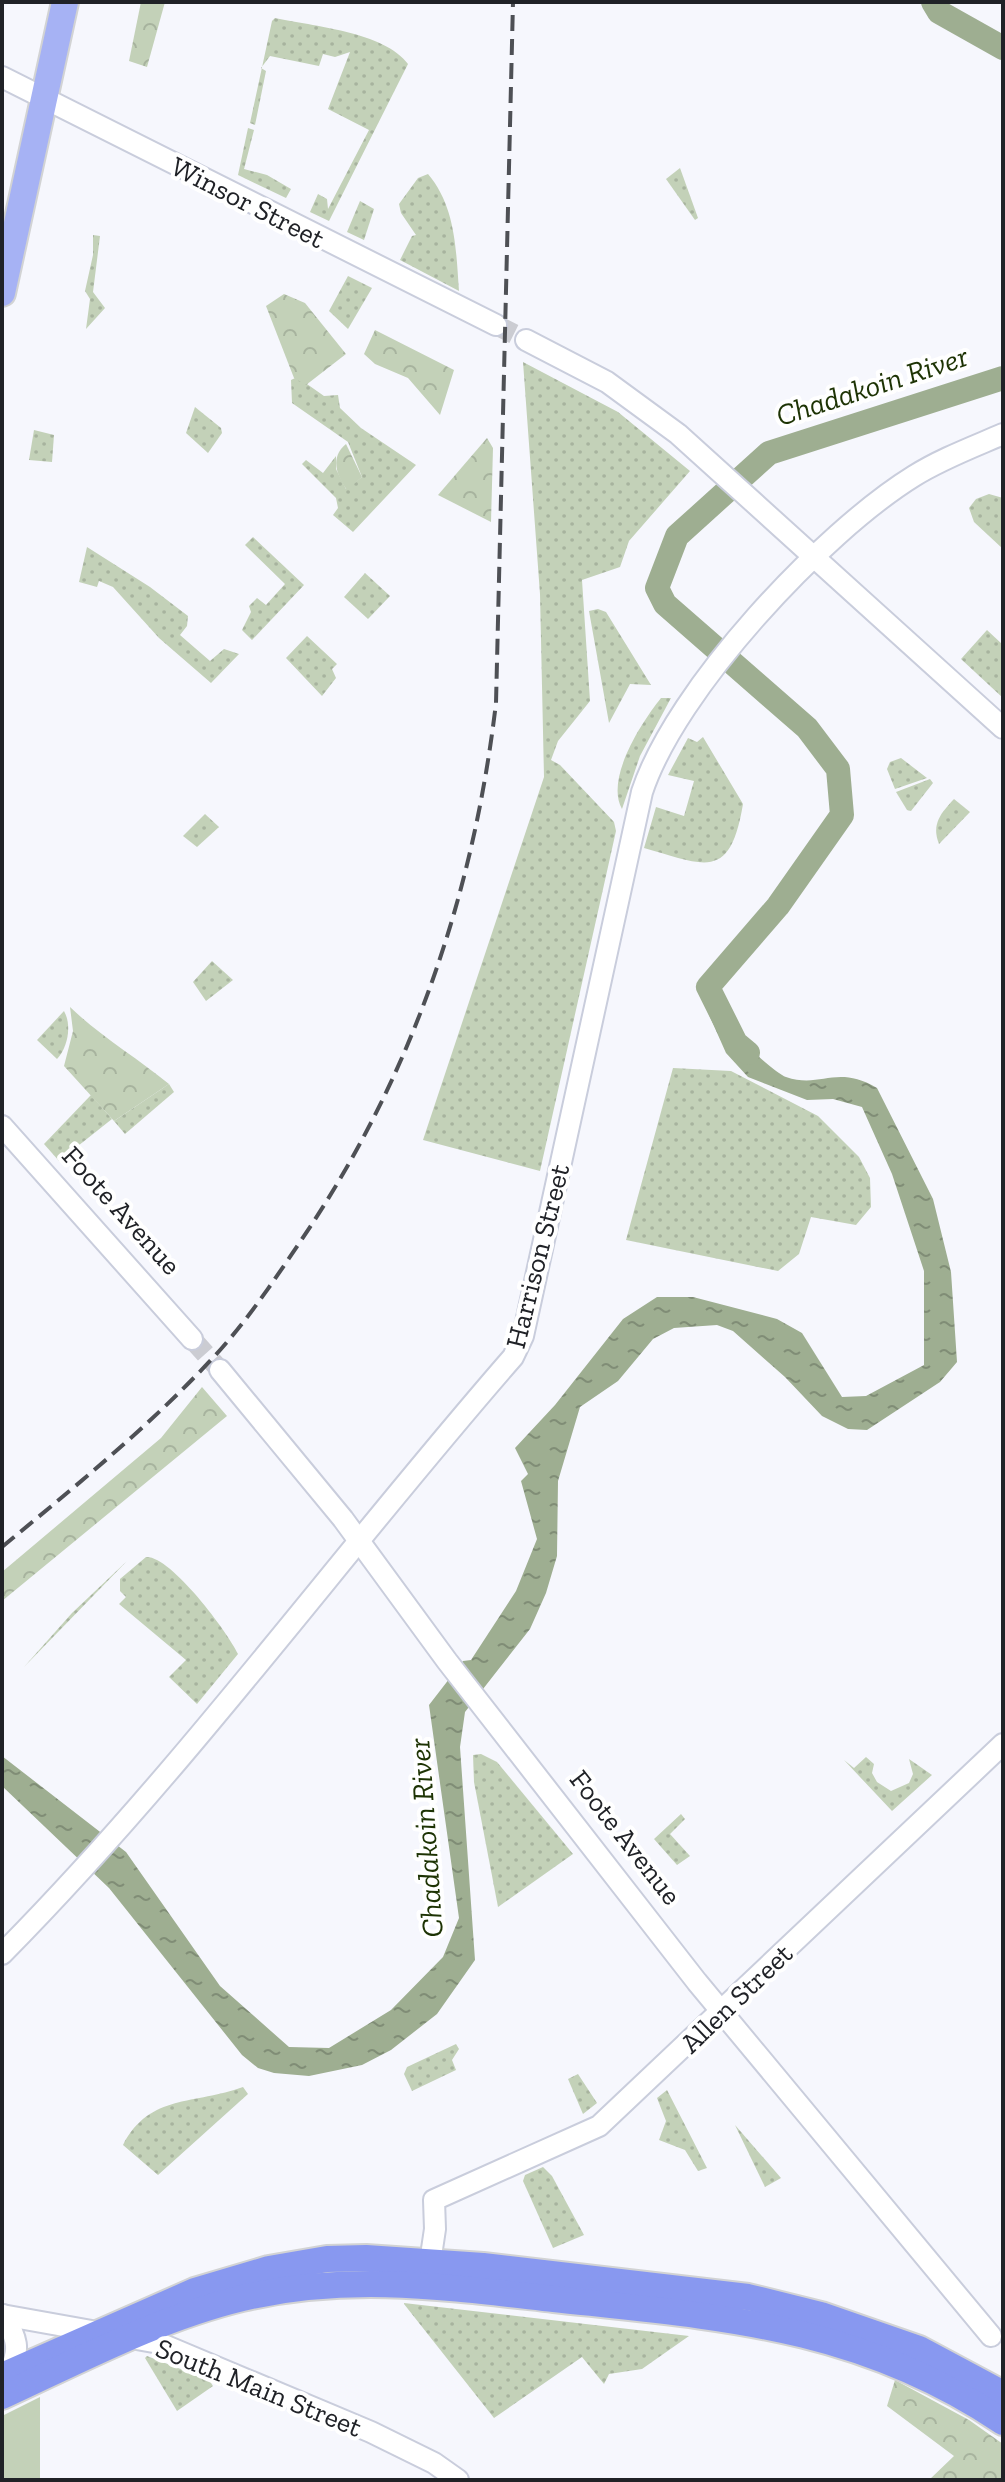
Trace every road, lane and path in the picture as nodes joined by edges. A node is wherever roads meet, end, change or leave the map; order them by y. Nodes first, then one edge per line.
1 (65, 2) edge
2 (2, 77) edge
3 (44, 99) junction
4 (2, 293) edge
5 (496, 325) tunnel mouth
6 (526, 340) tunnel mouth
7 (1003, 434) edge
8 (813, 558) junction
9 (1003, 728) edge
10 (2, 1126) edge
11 (192, 1339) tunnel mouth
12 (220, 1370) tunnel mouth
13 (358, 1539) junction
14 (1003, 1744) edge
15 (2, 1954) edge
16 (722, 2012) junction
17 (428, 2273) junction
18 (3, 2315) edge
19 (112, 2335) junction
20 (991, 2336) dead end
21 (4, 2381) edge
22 (1003, 2394) edge
23 (1003, 2422) edge
24 (458, 2480) edge

1 - 3 main road
2 - 3 street, Winsor Street
3 - 4 main road
3 - 5 street, Winsor Street
6 - 8 street
7 - 8 street
8 - 9 street
8 - 13 street, Harrison Street
10 - 11 street, Foote Avenue
12 - 13 street, Foote Avenue
13 - 15 street, Harrison Street
13 - 16 street, Foote Avenue
14 - 16 street, Allen Street
16 - 17 street, Allen Street
16 - 20 street, Foote Avenue
17 - 19 highway
17 - 22 highway
17 - 23 highway
18 - 19 street, South Main Street
18 - 21 street
19 - 21 highway
19 - 24 street, South Main Street

